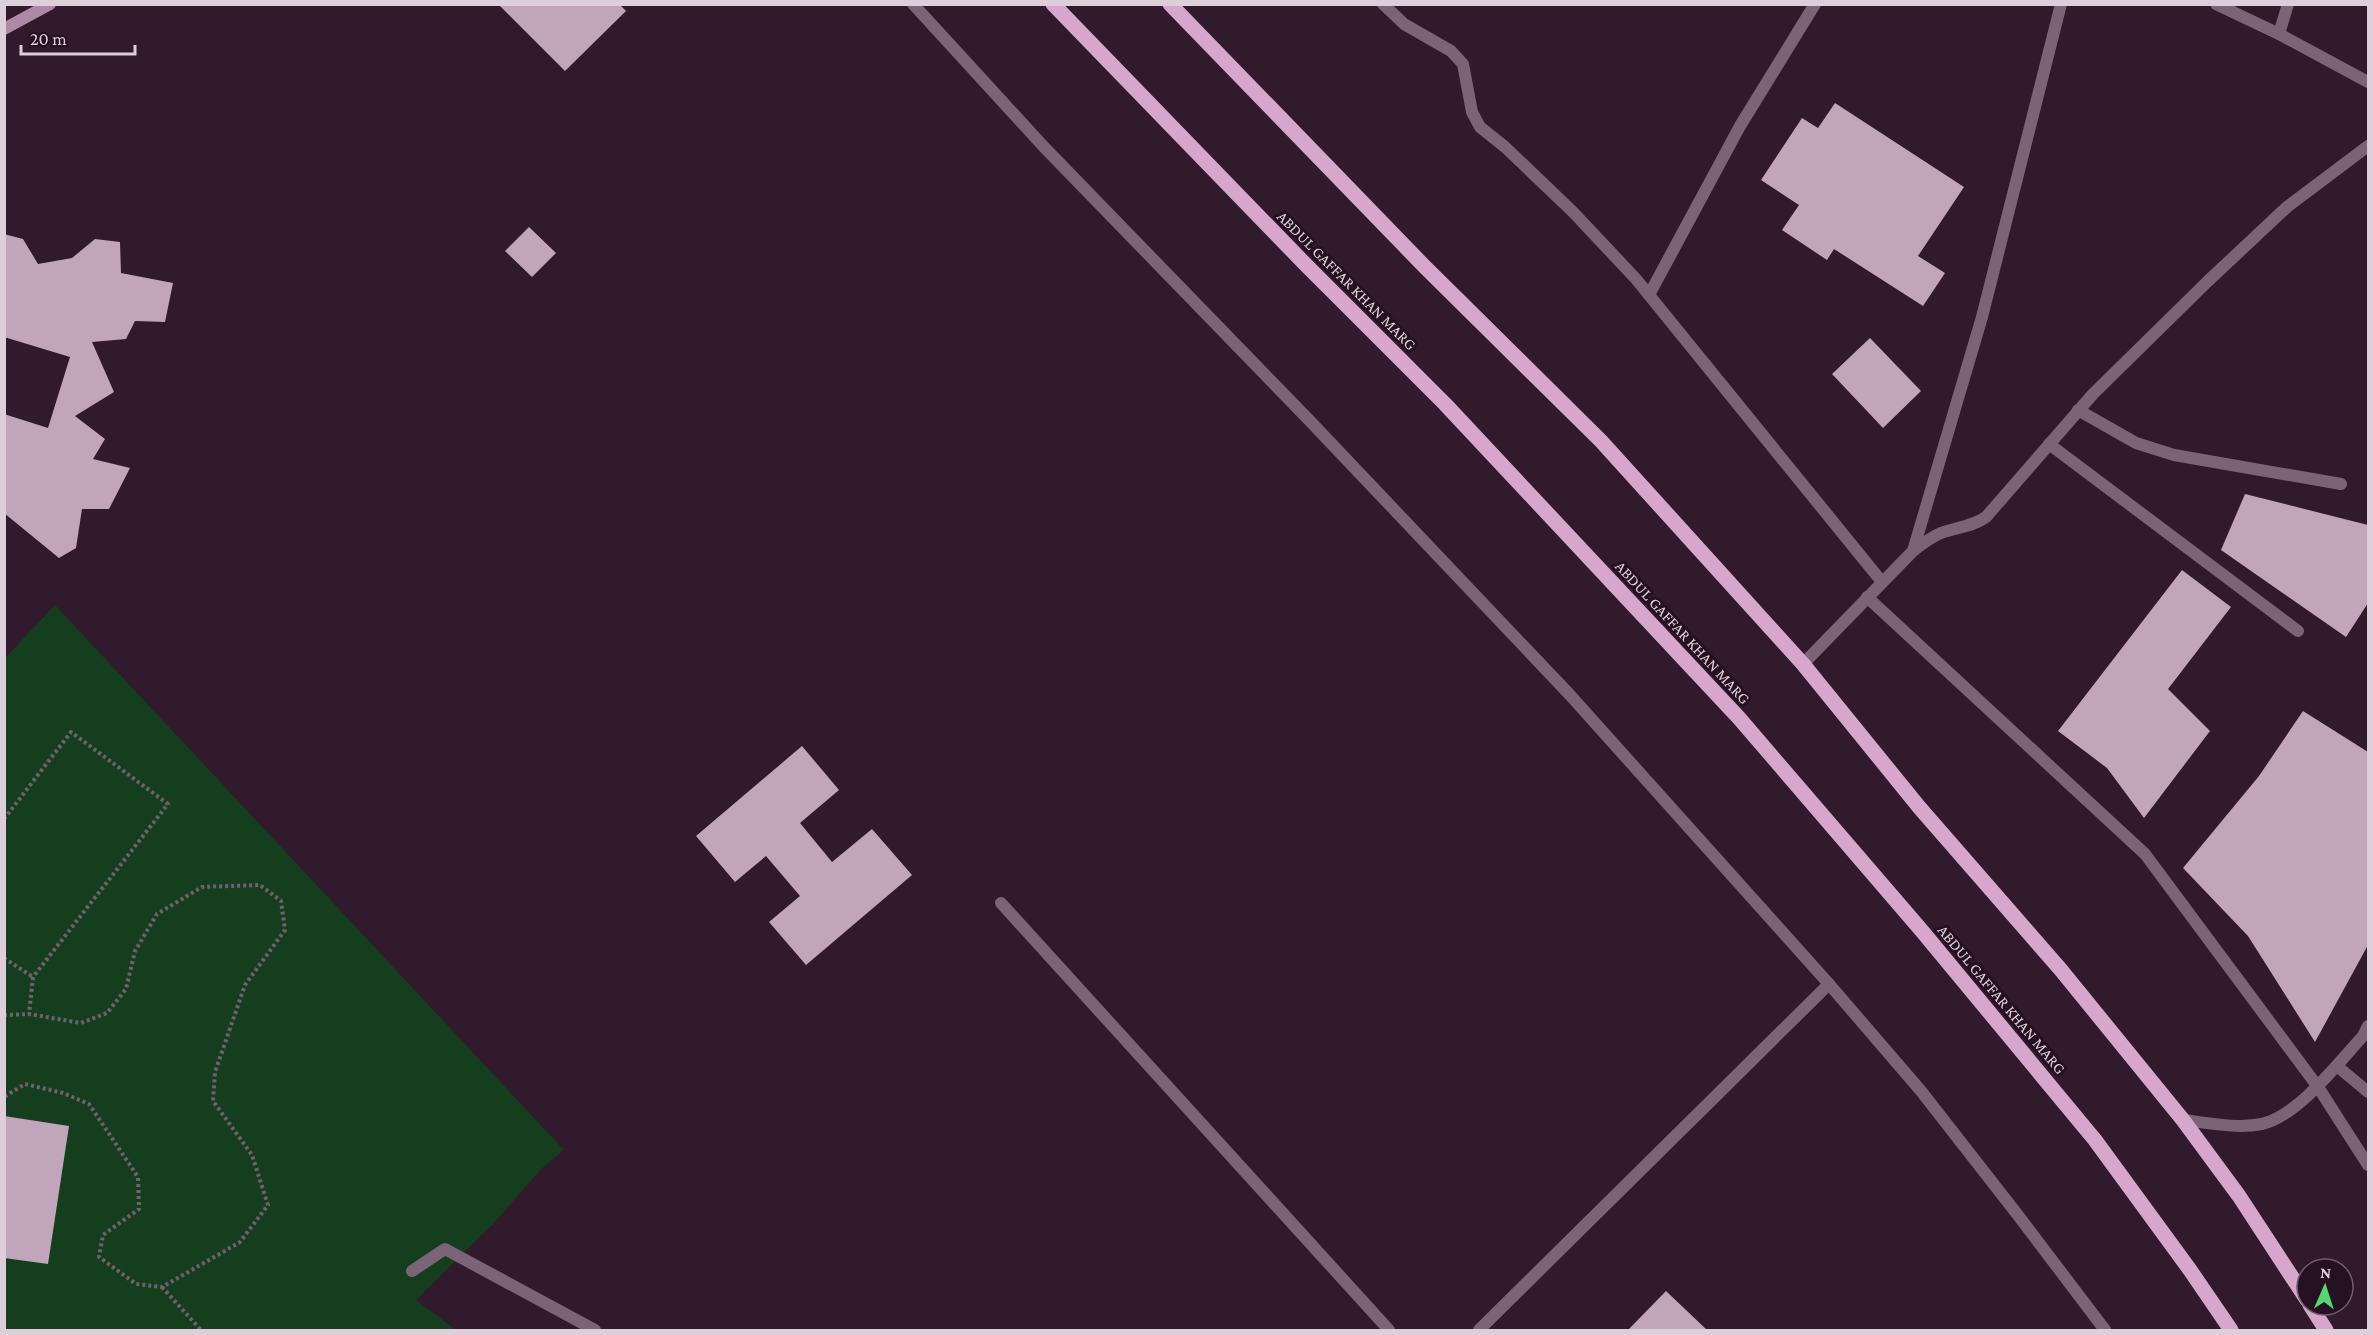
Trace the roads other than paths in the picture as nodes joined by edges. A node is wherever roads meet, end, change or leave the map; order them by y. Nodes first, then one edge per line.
1 (50, 4) edge
2 (913, 4) edge
3 (1053, 4) edge
4 (1170, 4) edge
5 (1383, 4) edge
6 (1815, 4) edge
7 (2061, 4) edge
8 (2216, 4) edge
9 (2288, 4) edge
10 (4, 29) edge
11 (2278, 34) junction
12 (2368, 82) edge
13 (2368, 146) edge
14 (1649, 295) junction
15 (2078, 410) junction
16 (2049, 444) junction
17 (2341, 484) dead end
18 (1913, 551) junction
19 (1882, 582) junction
20 (1867, 597) junction
21 (2298, 630) dead end
22 (1803, 664) junction
23 (1001, 903) dead end
24 (1829, 984) junction
25 (2368, 1026) edge
26 (2337, 1066) junction
27 (2318, 1087) junction
28 (2368, 1092) edge
29 (2183, 1120) junction
30 (2368, 1165) edge
31 (412, 1271) dead end
32 (2295, 1282) edge
33 (2318, 1317) edge
34 (2224, 1328) edge
35 (595, 1330) edge
36 (1389, 1330) edge
37 (1479, 1330) edge
38 (2105, 1330) edge
39 (2326, 1330) edge

1 - 10 street
2 - 24 street
3 - 34 main road, ABDUL GAFFAR KHAN MARG
4 - 22 main road
5 - 14 street
6 - 14 street
7 - 18 street
8 - 11 street
9 - 11 street
11 - 12 street
13 - 15 street
14 - 19 street
15 - 16 street
15 - 17 street
16 - 18 street
16 - 21 street
18 - 19 street
19 - 20 street
20 - 22 street
20 - 27 street
22 - 29 main road
23 - 36 street
24 - 37 street
24 - 38 street
25 - 26 street
26 - 27 street
26 - 28 street
27 - 29 street
27 - 30 street
29 - 32 main road
31 - 35 street
33 - 39 main road

